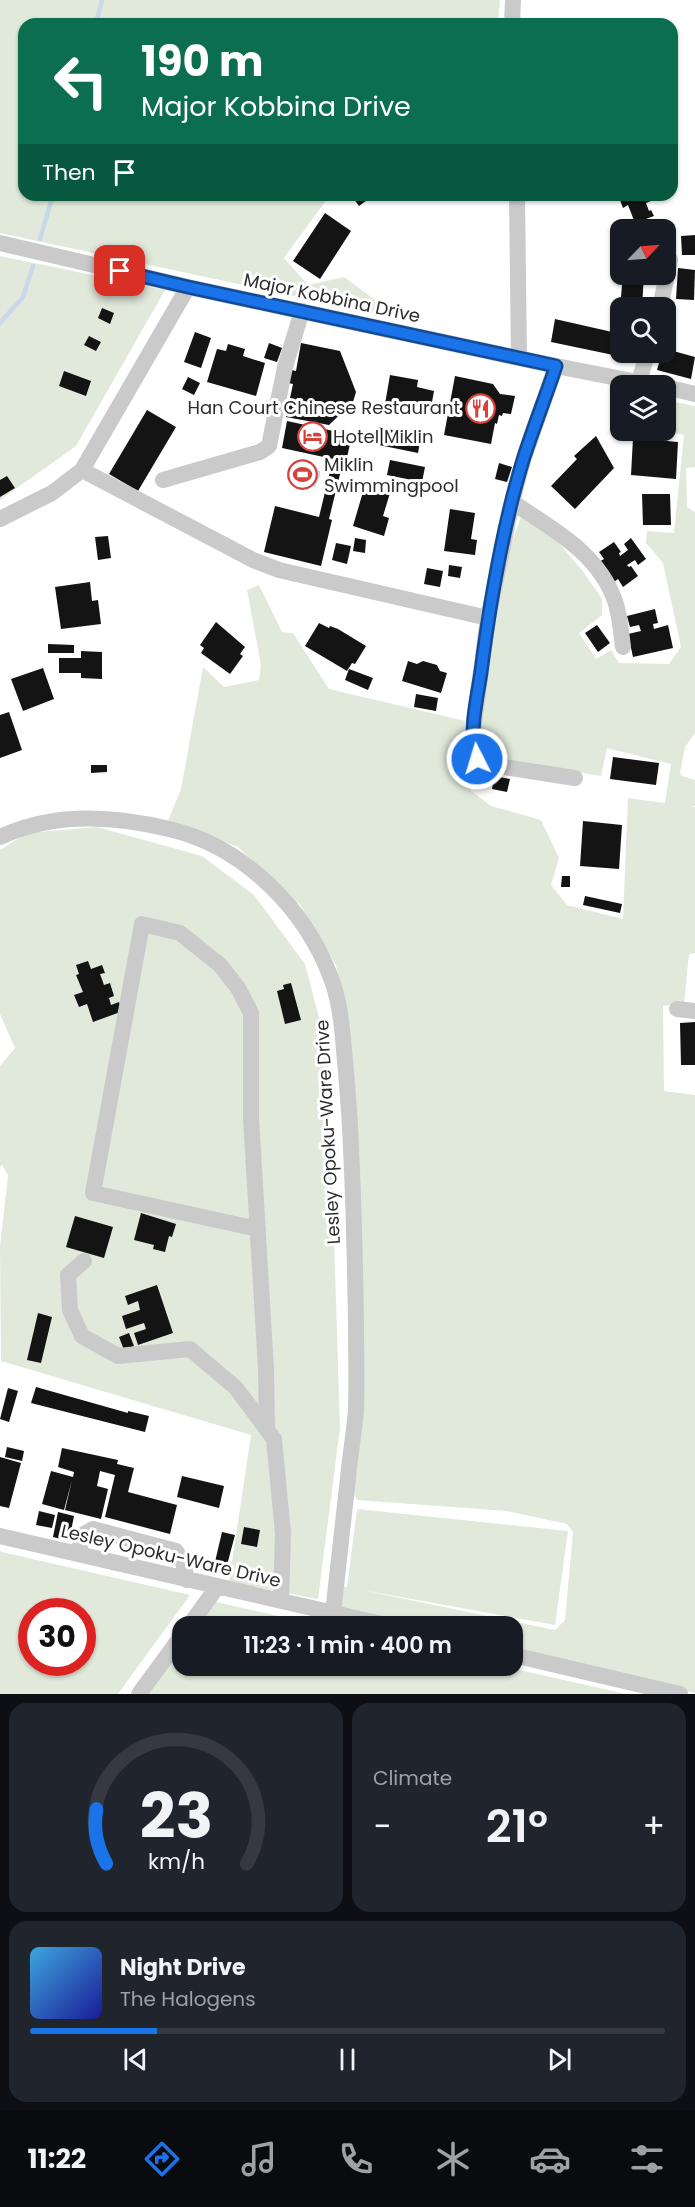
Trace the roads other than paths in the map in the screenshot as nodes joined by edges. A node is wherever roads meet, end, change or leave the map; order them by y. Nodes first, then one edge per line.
1 (513, 0) edge
2 (512, 18) edge
3 (517, 201) edge
4 (0, 243) edge
5 (188, 287) junction
6 (302, 311) junction
7 (519, 358) junction
8 (556, 366) junction
9 (610, 376) edge
10 (676, 389) edge
11 (695, 394) edge
12 (82, 470) junction
13 (163, 480) dead end
14 (512, 502) junction
15 (0, 519) edge
16 (488, 618) junction
17 (623, 647) dead end
18 (575, 778) dead end
19 (0, 837) edge
20 (677, 1009) dead end
21 (695, 1011) edge
22 (258, 1229) junction
23 (84, 1261) dead end
24 (267, 1429) junction
25 (0, 1536) edge
26 (77, 1554) junction
27 (187, 1580) junction
28 (217, 1587) junction
29 (281, 1601) junction
30 (333, 1613) junction
31 (196, 1616) edge
32 (346, 1616) edge
33 (172, 1649) edge
34 (523, 1657) edge
35 (139, 1694) edge
36 (680, 1694) edge

1 - 2 street
3 - 7 street
4 - 5 street, Major Kobbina Drive
5 - 6 street, Major Kobbina Drive
5 - 12 street
6 - 7 street, Major Kobbina Drive
6 - 13 street
7 - 8 street, Major Kobbina Drive
8 - 9 street, Major Kobbina Drive
8 - 14 street
10 - 11 street
12 - 15 street
12 - 16 street
14 - 16 street
14 - 17 street
16 - 18 street
19 - 30 street, Lesley Opoku-Ware Drive
20 - 21 street
22 - 22 street
22 - 24 street
23 - 24 street
24 - 29 street
25 - 26 street, Lesley Opoku-Ware Drive
26 - 27 street, Lesley Opoku-Ware Drive
26 - 27 street
27 - 28 street, Lesley Opoku-Ware Drive
28 - 29 street, Lesley Opoku-Ware Drive
28 - 31 street
29 - 30 street, Lesley Opoku-Ware Drive
30 - 32 street, Lesley Opoku-Ware Drive
33 - 35 street
34 - 36 street

